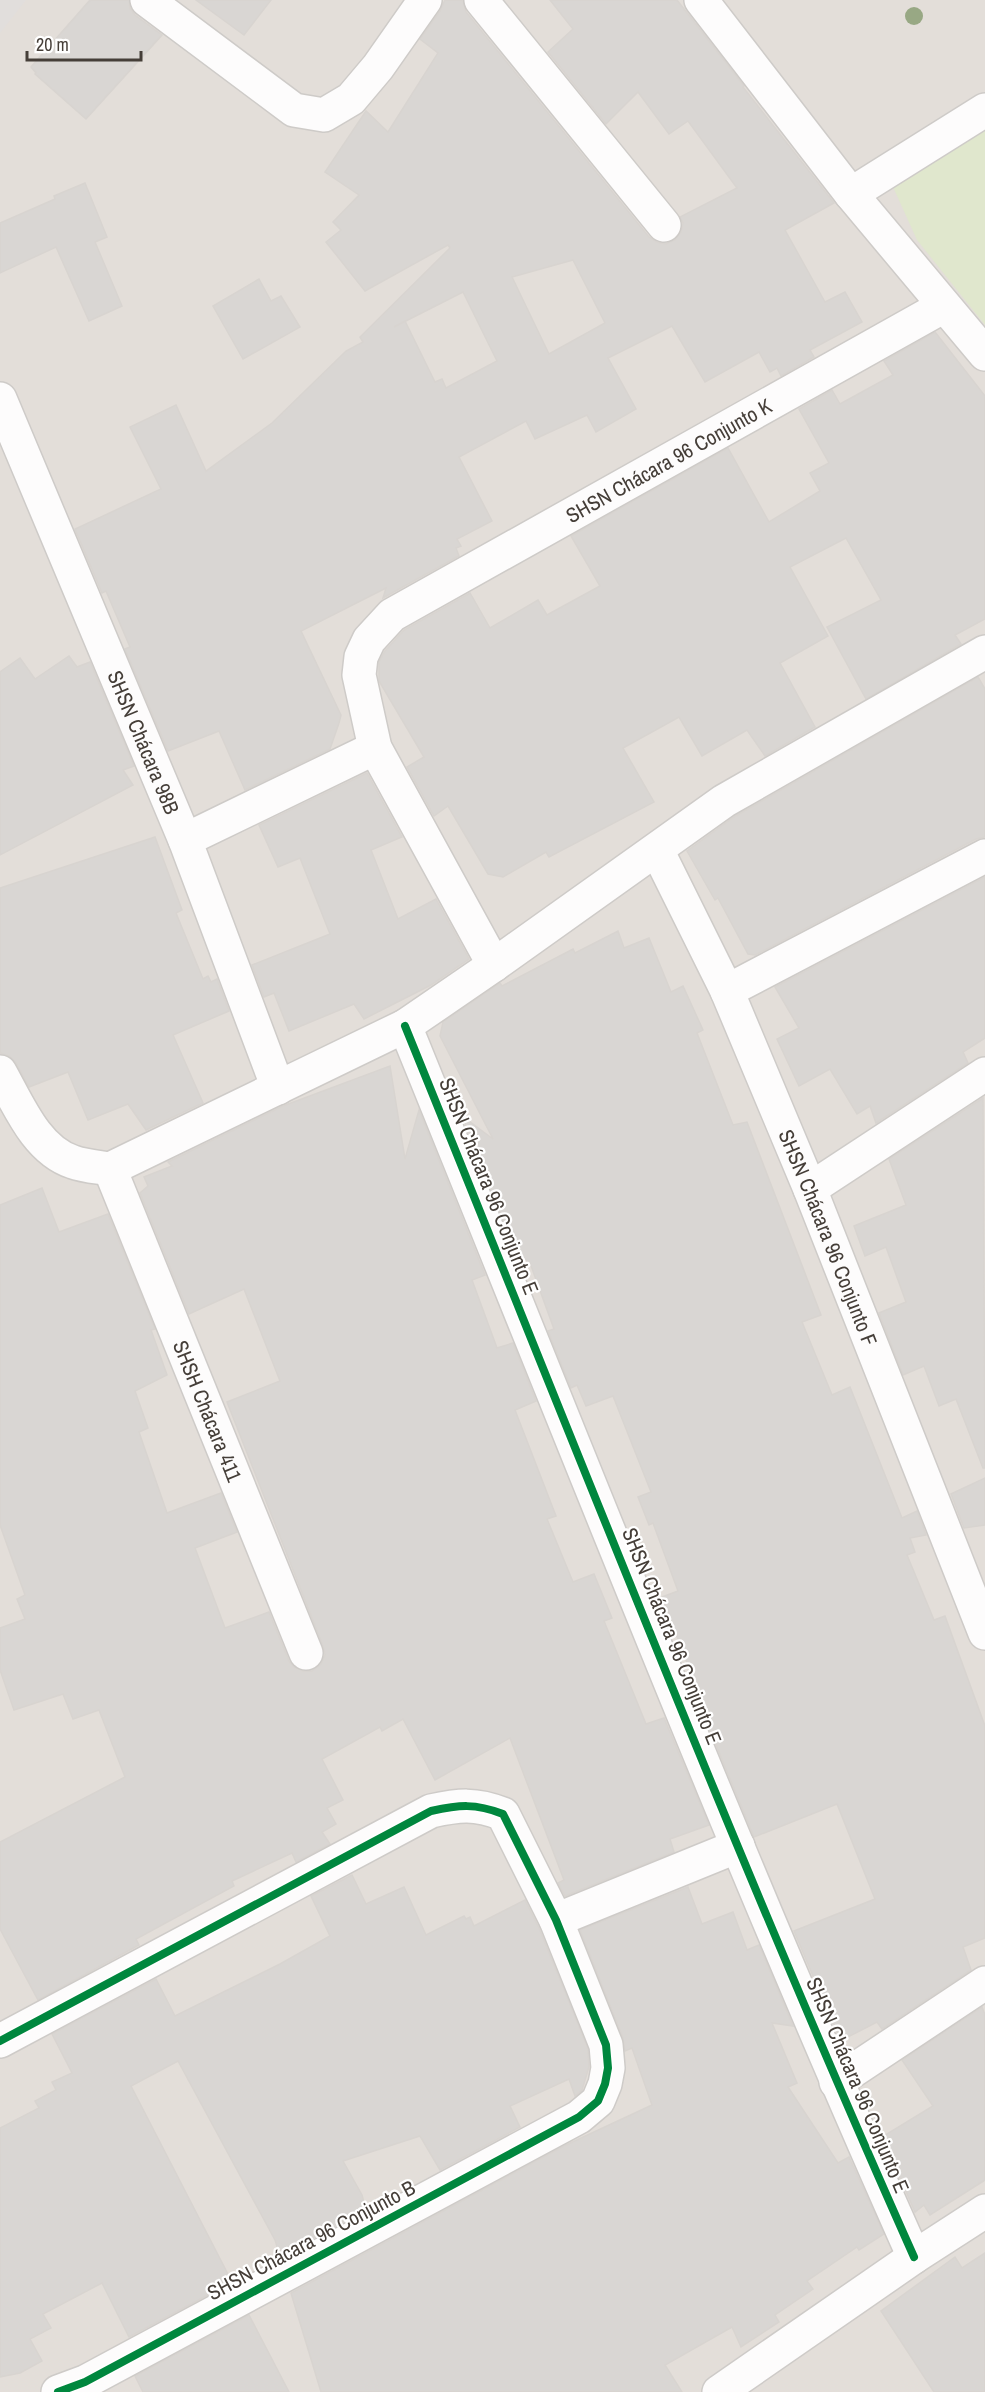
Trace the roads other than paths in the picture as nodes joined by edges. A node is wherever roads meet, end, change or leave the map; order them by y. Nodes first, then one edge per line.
1 (147, 0) edge
2 (425, 0) edge
3 (481, 0) edge
4 (701, 0) edge
5 (985, 110) edge
6 (851, 194) junction
7 (664, 225) dead end
8 (944, 306) junction
9 (985, 354) edge
10 (0, 399) edge
11 (985, 652) edge
12 (375, 748) junction
13 (185, 840) junction
14 (657, 850) junction
15 (985, 856) edge
16 (494, 965) junction
17 (727, 991) junction
18 (405, 1026) junction
19 (0, 1072) edge
20 (985, 1074) edge
21 (278, 1088) junction
22 (110, 1168) junction
23 (810, 1189) junction
24 (985, 1633) edge
25 (306, 1653) dead end
26 (738, 1846) junction
27 (556, 1920) junction
28 (985, 1983) edge
29 (0, 2041) edge
30 (836, 2082) junction
31 (985, 2211) edge
32 (914, 2257) junction
33 (58, 2392) edge
34 (719, 2392) edge

1 - 2 street
3 - 7 street
4 - 6 street
5 - 6 street
6 - 8 street
8 - 9 street
8 - 12 street, SHSN Chácara 96 Conjunto K
10 - 13 street, SHSN Chácara 98B
11 - 14 street
12 - 13 street
12 - 16 street, SHSN Chácara 96 Conjunto K
13 - 21 street, SHSN Chácara 98B
14 - 16 street
14 - 17 street, SHSN Chácara 96 Conjunto F
15 - 17 street
16 - 18 street
17 - 23 street, SHSN Chácara 96 Conjunto F
18 - 21 street
18 - 26 street, SHSN Chácara 96 Conjunto E
19 - 22 street
20 - 23 street
21 - 22 street
22 - 25 street, SHSH Chácara 411
23 - 24 street, SHSN Chácara 96 Conjunto F
26 - 27 street
26 - 30 street, SHSN Chácara 96 Conjunto E
27 - 29 street, SHSN Chácara 96 Conjunto B
27 - 33 street, SHSN Chácara 96 Conjunto B
28 - 30 street
30 - 32 street, SHSN Chácara 96 Conjunto E
31 - 32 street
32 - 34 street

